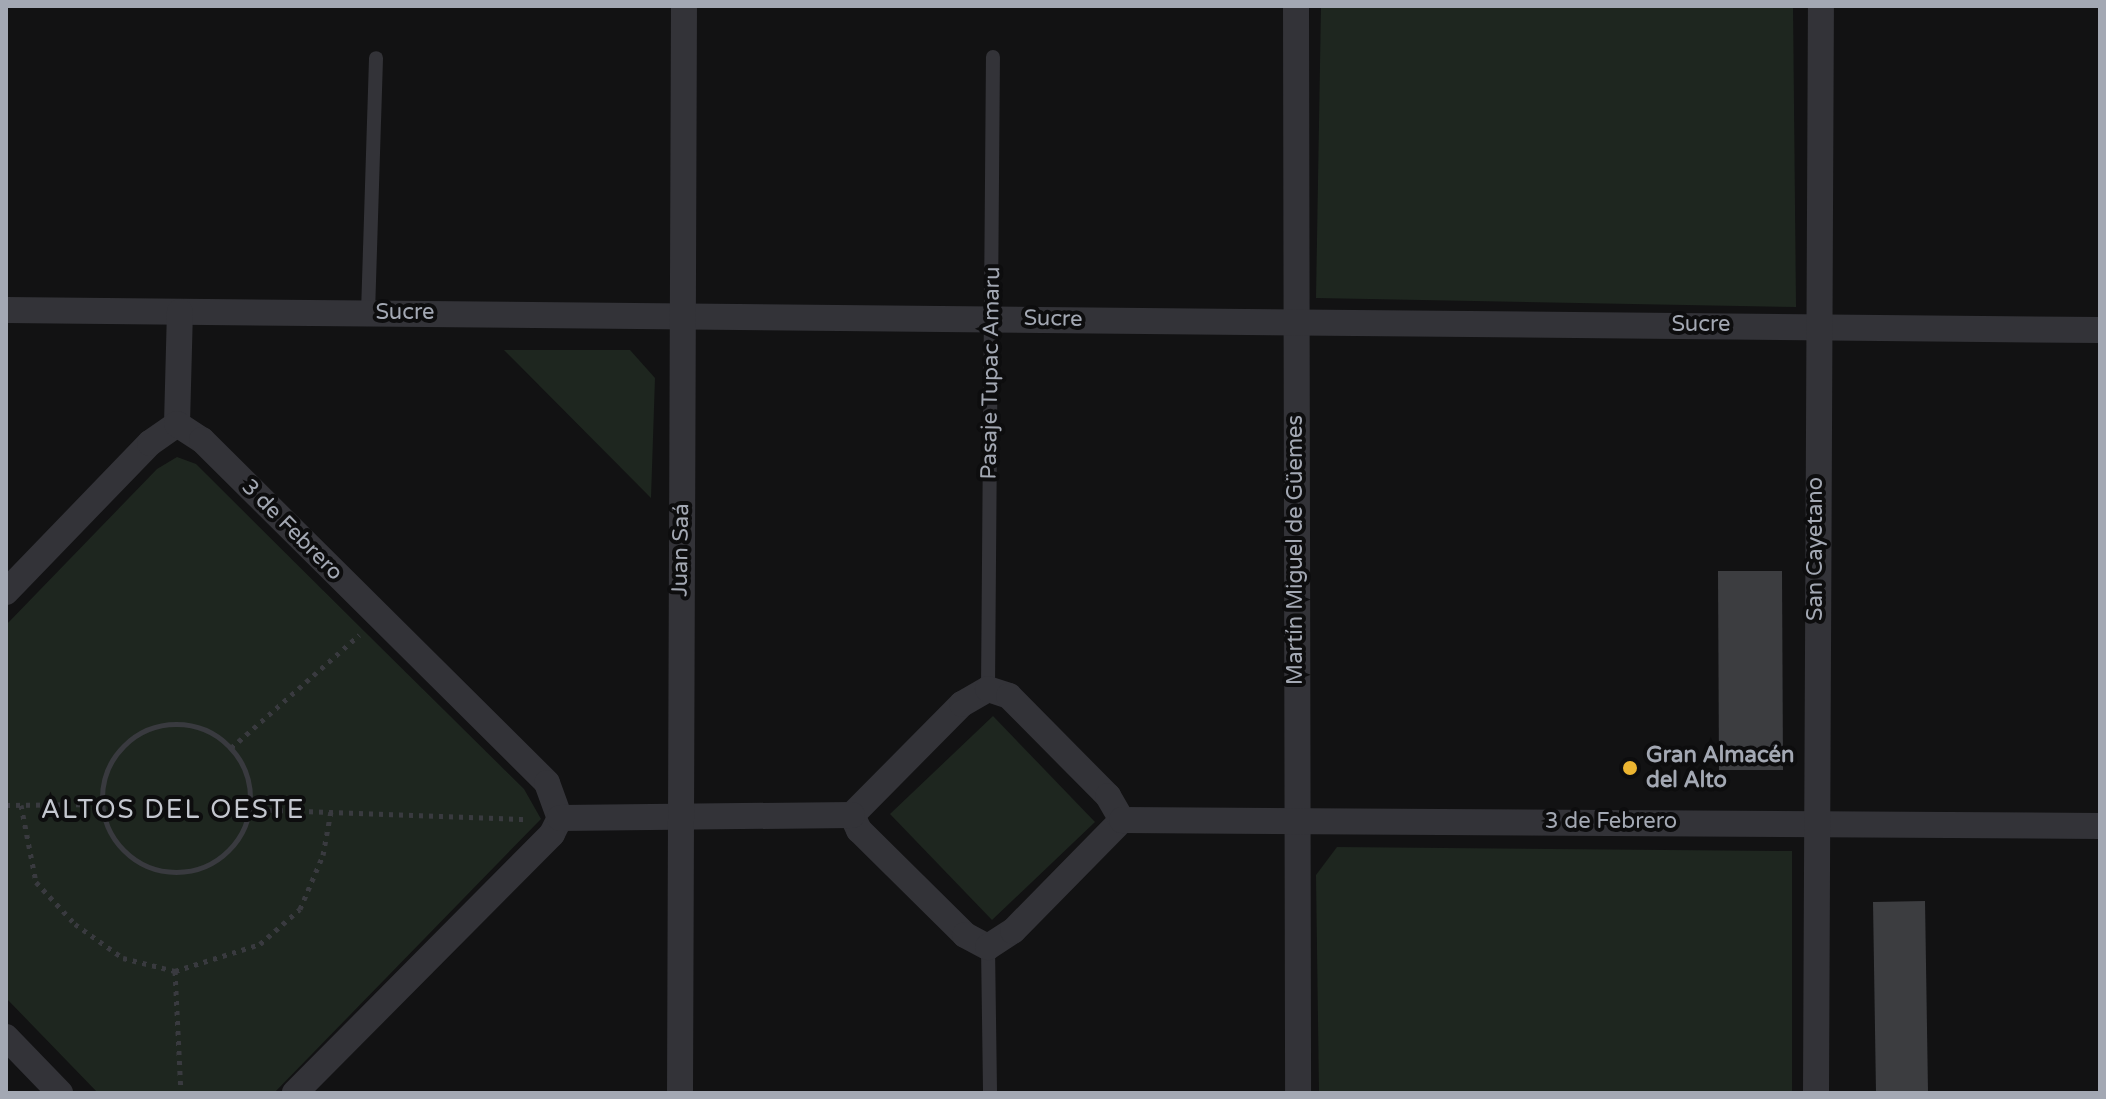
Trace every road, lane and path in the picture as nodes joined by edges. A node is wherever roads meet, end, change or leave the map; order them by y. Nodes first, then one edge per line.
1 (684, 6) edge
2 (1296, 6) edge
3 (1821, 6) edge
4 (993, 57) dead end
5 (376, 58) dead end
6 (6, 310) edge
7 (180, 312) junction
8 (368, 313) junction
9 (685, 313) junction
10 (991, 318) junction
11 (1296, 322) junction
12 (1817, 326) junction
13 (2100, 330) edge
14 (177, 424) junction
15 (6, 592) edge
16 (364, 631) dead end
17 (988, 689) junction
18 (231, 748) junction
19 (103, 804) junction
20 (6, 805) edge
21 (21, 805) junction
22 (249, 809) junction
23 (331, 811) junction
24 (852, 815) junction
25 (677, 816) junction
26 (550, 818) junction
27 (1296, 819) junction
28 (1122, 820) junction
29 (1815, 823) junction
30 (2100, 826) edge
31 (988, 947) junction
32 (175, 971) junction
33 (6, 1037) edge
34 (60, 1093) edge
35 (181, 1093) edge
36 (295, 1093) edge
37 (680, 1093) edge
38 (990, 1093) edge
39 (1298, 1093) edge
40 (1816, 1093) edge

1 - 9 street, Juan Saá
2 - 11 street, Martín Miguel de Güemes
3 - 12 street, San Cayetano
4 - 10 lane, Pasaje Tupac Amaru
5 - 8 lane
6 - 7 street, Sucre
7 - 8 street, Sucre
7 - 14 street
8 - 9 street, Sucre
9 - 10 street, Sucre
9 - 25 street, Juan Saá
10 - 11 street, Sucre
10 - 17 lane, Pasaje Tupac Amaru
11 - 12 street, Sucre
11 - 27 street, Martín Miguel de Güemes
12 - 13 street, Sucre
12 - 29 street, San Cayetano
14 - 15 street
14 - 26 street, 3 de Febrero
16 - 18 path
17 - 24 street
17 - 28 street
18 - 19 path
18 - 22 path
19 - 21 path
19 - 22 path
20 - 21 path
21 - 32 path
22 - 23 path
23 - 26 path
23 - 32 path
24 - 25 street
24 - 31 street
25 - 26 street
25 - 37 street, Juan Saá
26 - 36 street
27 - 28 street, 3 de Febrero
27 - 29 street, 3 de Febrero
27 - 39 street, Martín Miguel de Güemes
28 - 31 street
29 - 30 street, 3 de Febrero
29 - 40 street, San Cayetano
31 - 38 lane
32 - 35 path
33 - 34 street

